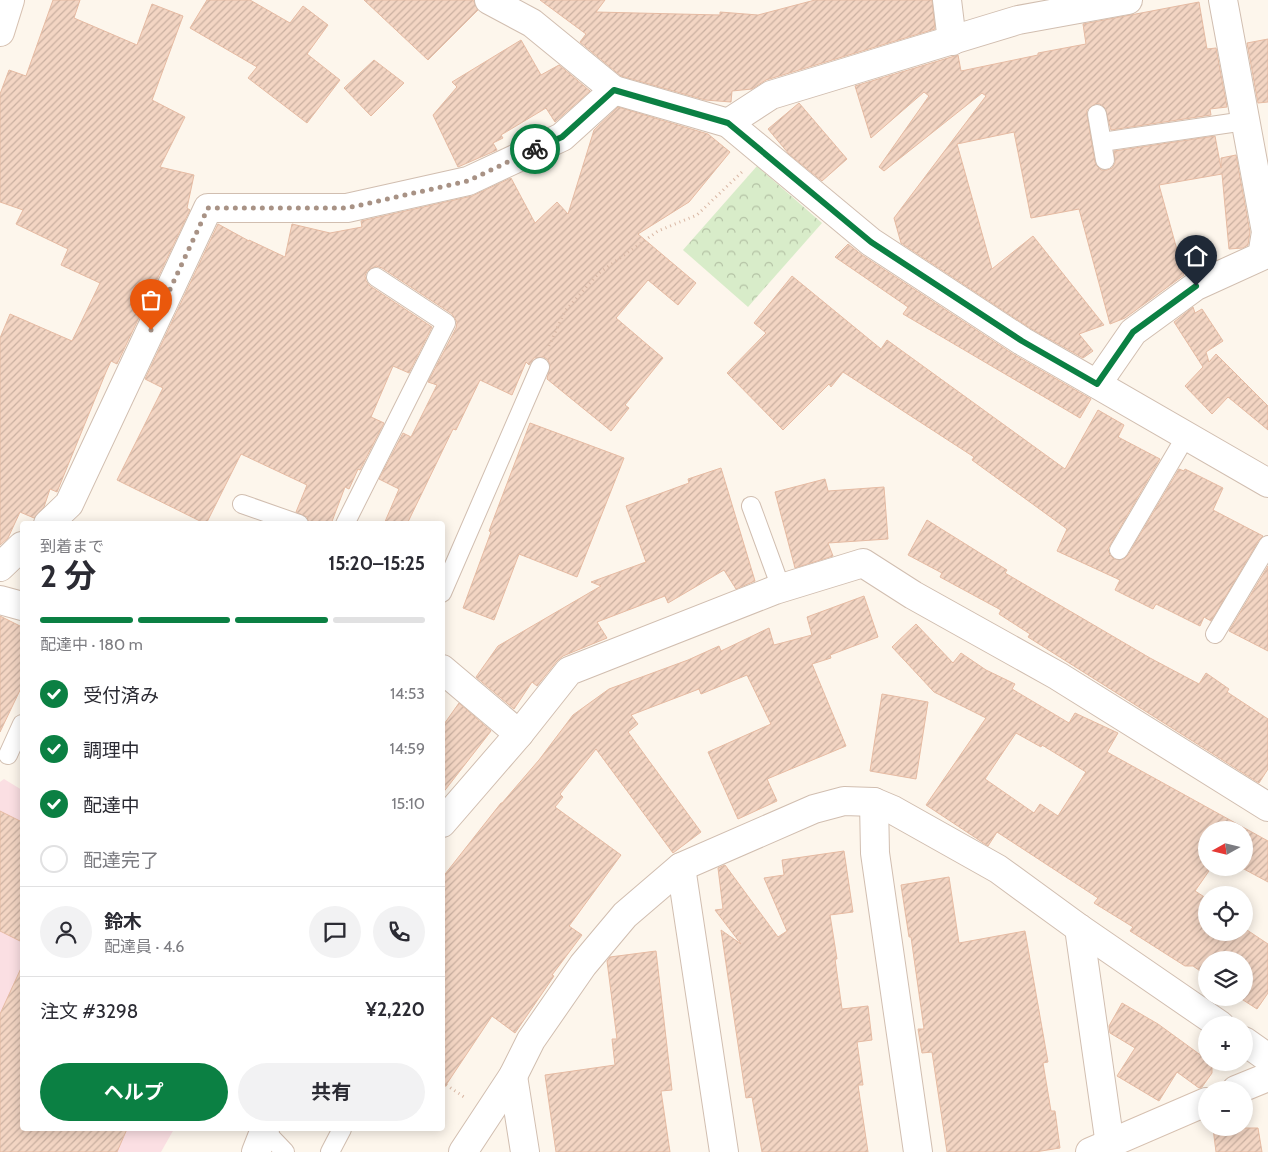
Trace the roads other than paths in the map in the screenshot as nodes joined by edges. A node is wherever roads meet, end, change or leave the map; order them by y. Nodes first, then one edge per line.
1 (10, 0) edge
2 (489, 0) edge
3 (947, 0) edge
4 (1128, 0) edge
5 (1223, 0) edge
6 (0, 32) edge
7 (952, 41) junction
8 (614, 90) junction
9 (1097, 114) dead end
10 (1245, 121) junction
11 (728, 123) junction
12 (1102, 142) junction
13 (1105, 160) dead end
14 (376, 277) dead end
15 (540, 367) road end
16 (1097, 384) junction
17 (1186, 436) junction
18 (1268, 483) edge
19 (242, 504) dead end
20 (751, 506) dead end
21 (51, 521) edge
22 (290, 521) edge
23 (347, 521) edge
24 (1268, 545) edge
25 (20, 548) edge
26 (1119, 550) dead end
27 (0, 567) edge
28 (445, 586) edge
29 (781, 588) junction
30 (0, 600) edge
31 (20, 605) edge
32 (1215, 634) dead end
33 (445, 672) edge
34 (20, 729) edge
35 (519, 734) junction
36 (8, 756) dead end
37 (874, 802) junction
38 (1268, 807) edge
39 (445, 820) edge
40 (681, 867) junction
41 (1079, 928) junction
42 (1207, 1016) edge
43 (1253, 1047) edge
44 (1268, 1058) edge
45 (513, 1076) junction
46 (1268, 1077) edge
47 (1253, 1083) edge
48 (1198, 1106) edge
49 (341, 1131) edge
50 (262, 1137) edge
51 (1103, 1149) edge
52 (285, 1152) edge
53 (330, 1152) edge
54 (463, 1152) edge
55 (525, 1152) edge
56 (724, 1152) edge
57 (918, 1152) edge

1 - 6 street
2 - 8 street
3 - 7 street
4 - 7 street
5 - 10 street
7 - 11 street
8 - 11 street
8 - 21 street
9 - 12 lane
10 - 12 lane
10 - 16 street
11 - 16 street
12 - 13 lane
14 - 23 lane
15 - 28 lane
16 - 17 street
17 - 18 street
17 - 26 lane
19 - 22 lane
20 - 29 lane
24 - 32 lane
25 - 27 street
29 - 35 street
29 - 38 street
30 - 31 street
33 - 35 street
34 - 36 lane
35 - 39 street
37 - 40 street
37 - 41 street
37 - 57 street
40 - 45 street
40 - 56 street
41 - 42 street
41 - 51 street
43 - 44 street
45 - 54 street
45 - 55 street
46 - 47 street
48 - 51 street
49 - 53 lane
50 - 52 lane

